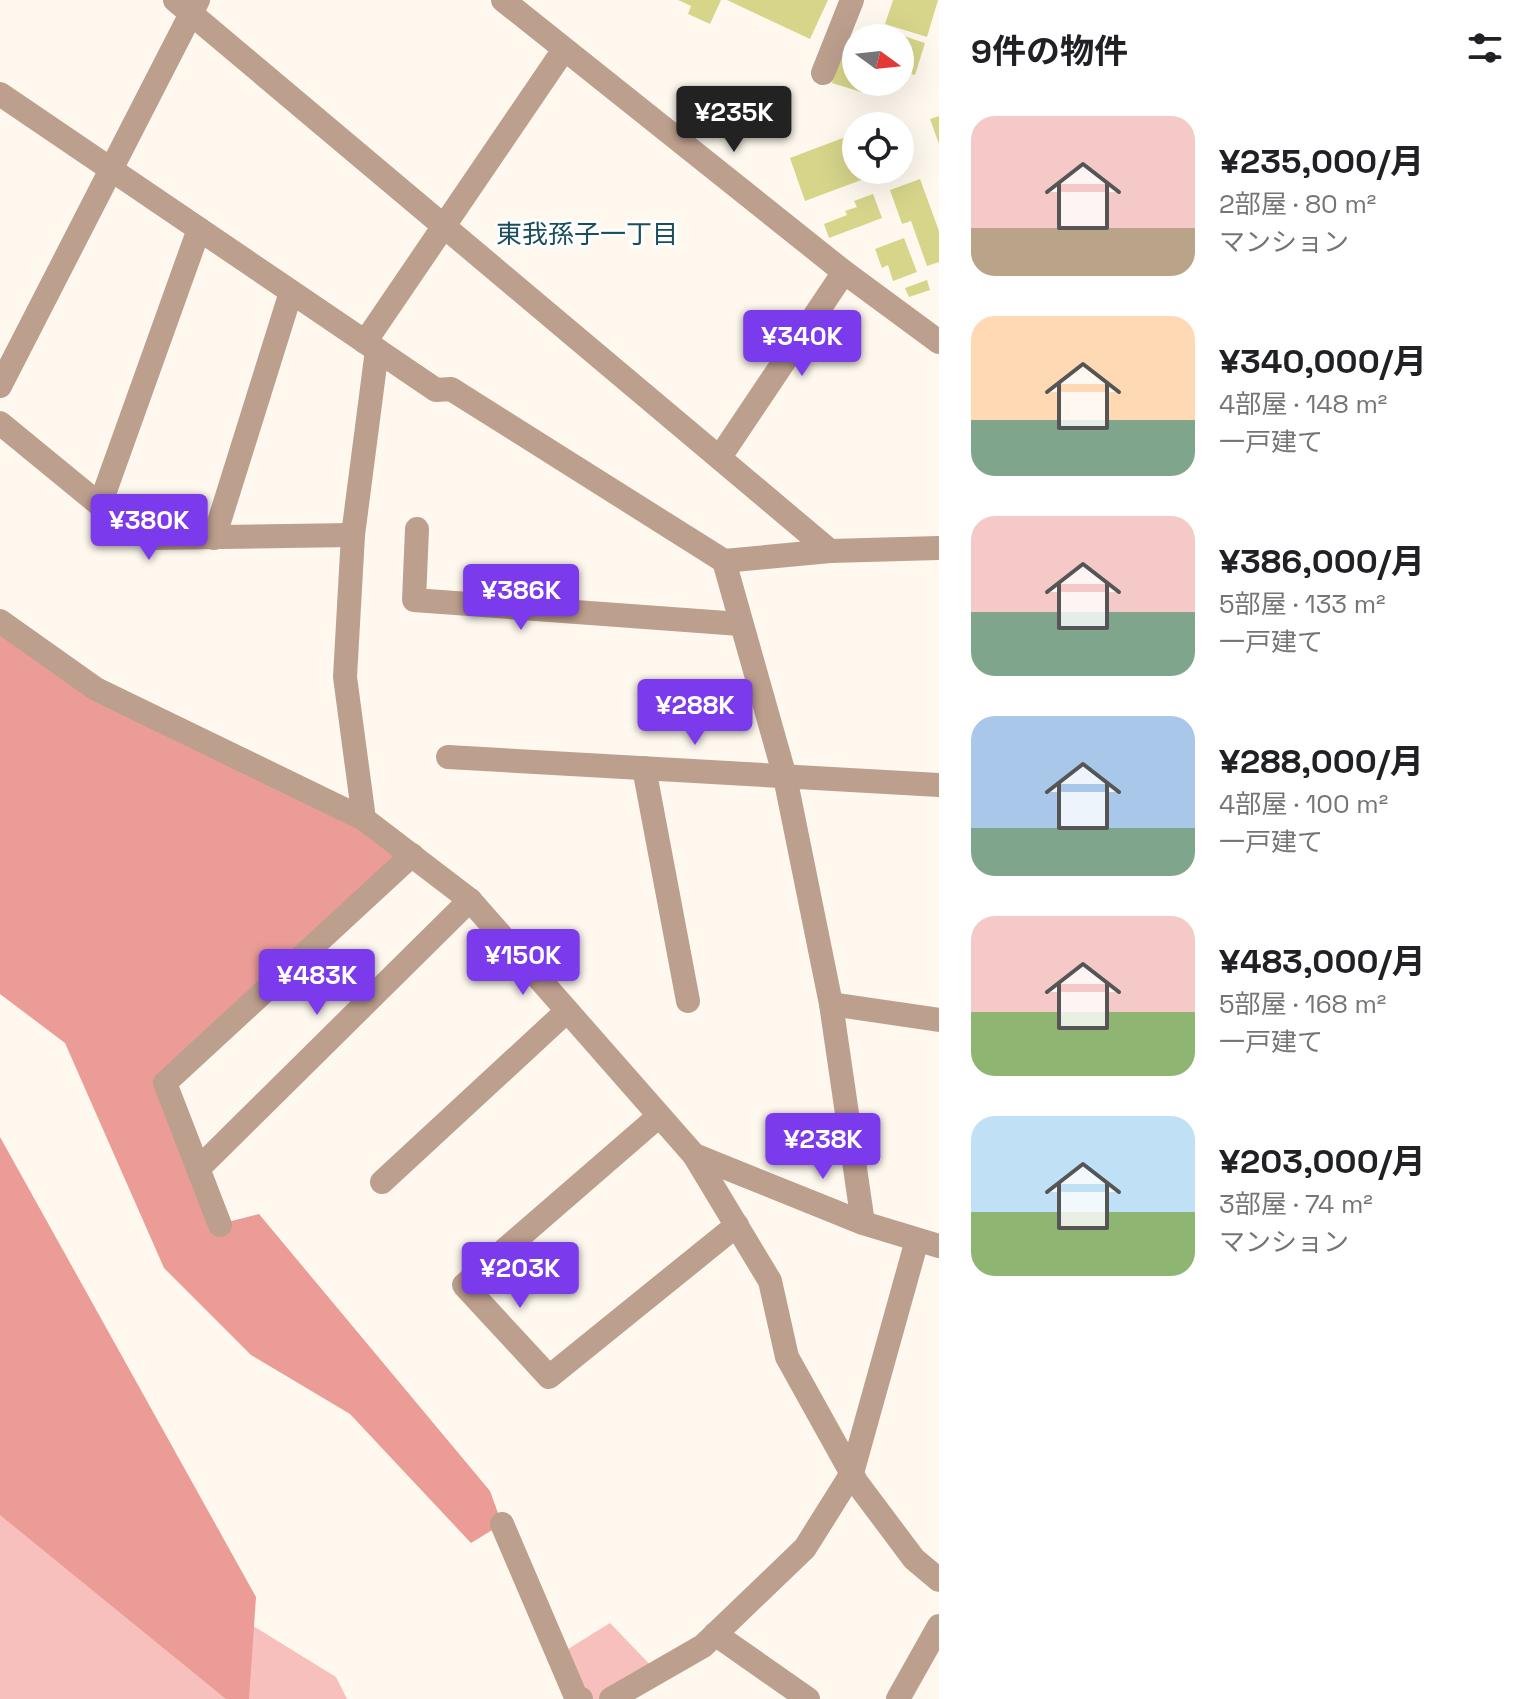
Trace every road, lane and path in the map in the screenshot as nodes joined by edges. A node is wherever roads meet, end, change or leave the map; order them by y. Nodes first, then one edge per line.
1 (503, 0) edge
2 (852, 0) edge
3 (188, 4) edge
4 (563, 51) junction
5 (823, 73) dead end
6 (0, 94) edge
7 (112, 171) junction
8 (444, 227) junction
9 (199, 229) junction
10 (844, 272) junction
11 (291, 292) junction
12 (939, 342) edge
13 (371, 346) junction
14 (1, 381) edge
15 (0, 423) edge
16 (720, 457) junction
17 (100, 505) junction
18 (417, 529) dead end
19 (353, 535) junction
20 (214, 538) junction
21 (939, 548) edge
22 (830, 551) junction
23 (724, 561) junction
24 (0, 621) edge
25 (740, 624) junction
26 (448, 757) dead end
27 (644, 768) junction
28 (785, 777) junction
29 (939, 785) edge
30 (364, 819) junction
31 (412, 855) junction
32 (470, 900) junction
33 (688, 1001) dead end
34 (831, 1004) junction
35 (567, 1011) junction
36 (939, 1020) edge
37 (659, 1116) junction
38 (694, 1155) junction
39 (198, 1169) junction
40 (382, 1182) dead end
41 (863, 1223) junction
42 (220, 1225) dead end
43 (737, 1225) junction
44 (928, 1243) edge
45 (852, 1473) junction
46 (502, 1524) dead end
47 (939, 1580) edge
48 (939, 1626) edge
49 (715, 1634) junction
50 (579, 1698) edge
51 (611, 1699) edge
52 (808, 1699) edge
53 (898, 1699) edge

1 - 4 street
2 - 5 street
3 - 7 street
3 - 8 street
4 - 8 street
4 - 10 street
6 - 7 street
7 - 9 street
7 - 14 street
8 - 13 street
8 - 16 street
9 - 11 street
9 - 17 street
10 - 12 street
10 - 16 street
11 - 13 street
11 - 20 street
13 - 19 street
13 - 23 street
15 - 17 street
16 - 22 street
17 - 20 street
18 - 25 street
19 - 20 street
19 - 30 street
21 - 22 street
22 - 23 street
23 - 25 street
24 - 30 street
25 - 28 street
26 - 27 street
27 - 28 street
27 - 33 street
28 - 29 street
28 - 34 street
30 - 31 street
31 - 32 street
31 - 39 street
32 - 35 street
32 - 39 street
34 - 36 street
34 - 41 street
35 - 37 street
35 - 40 street
37 - 38 street
37 - 43 street
38 - 41 street
38 - 43 street
39 - 42 street
41 - 44 street
43 - 45 street
44 - 45 street
45 - 47 street
45 - 49 street
46 - 50 street
48 - 53 street
49 - 51 street
49 - 52 street

